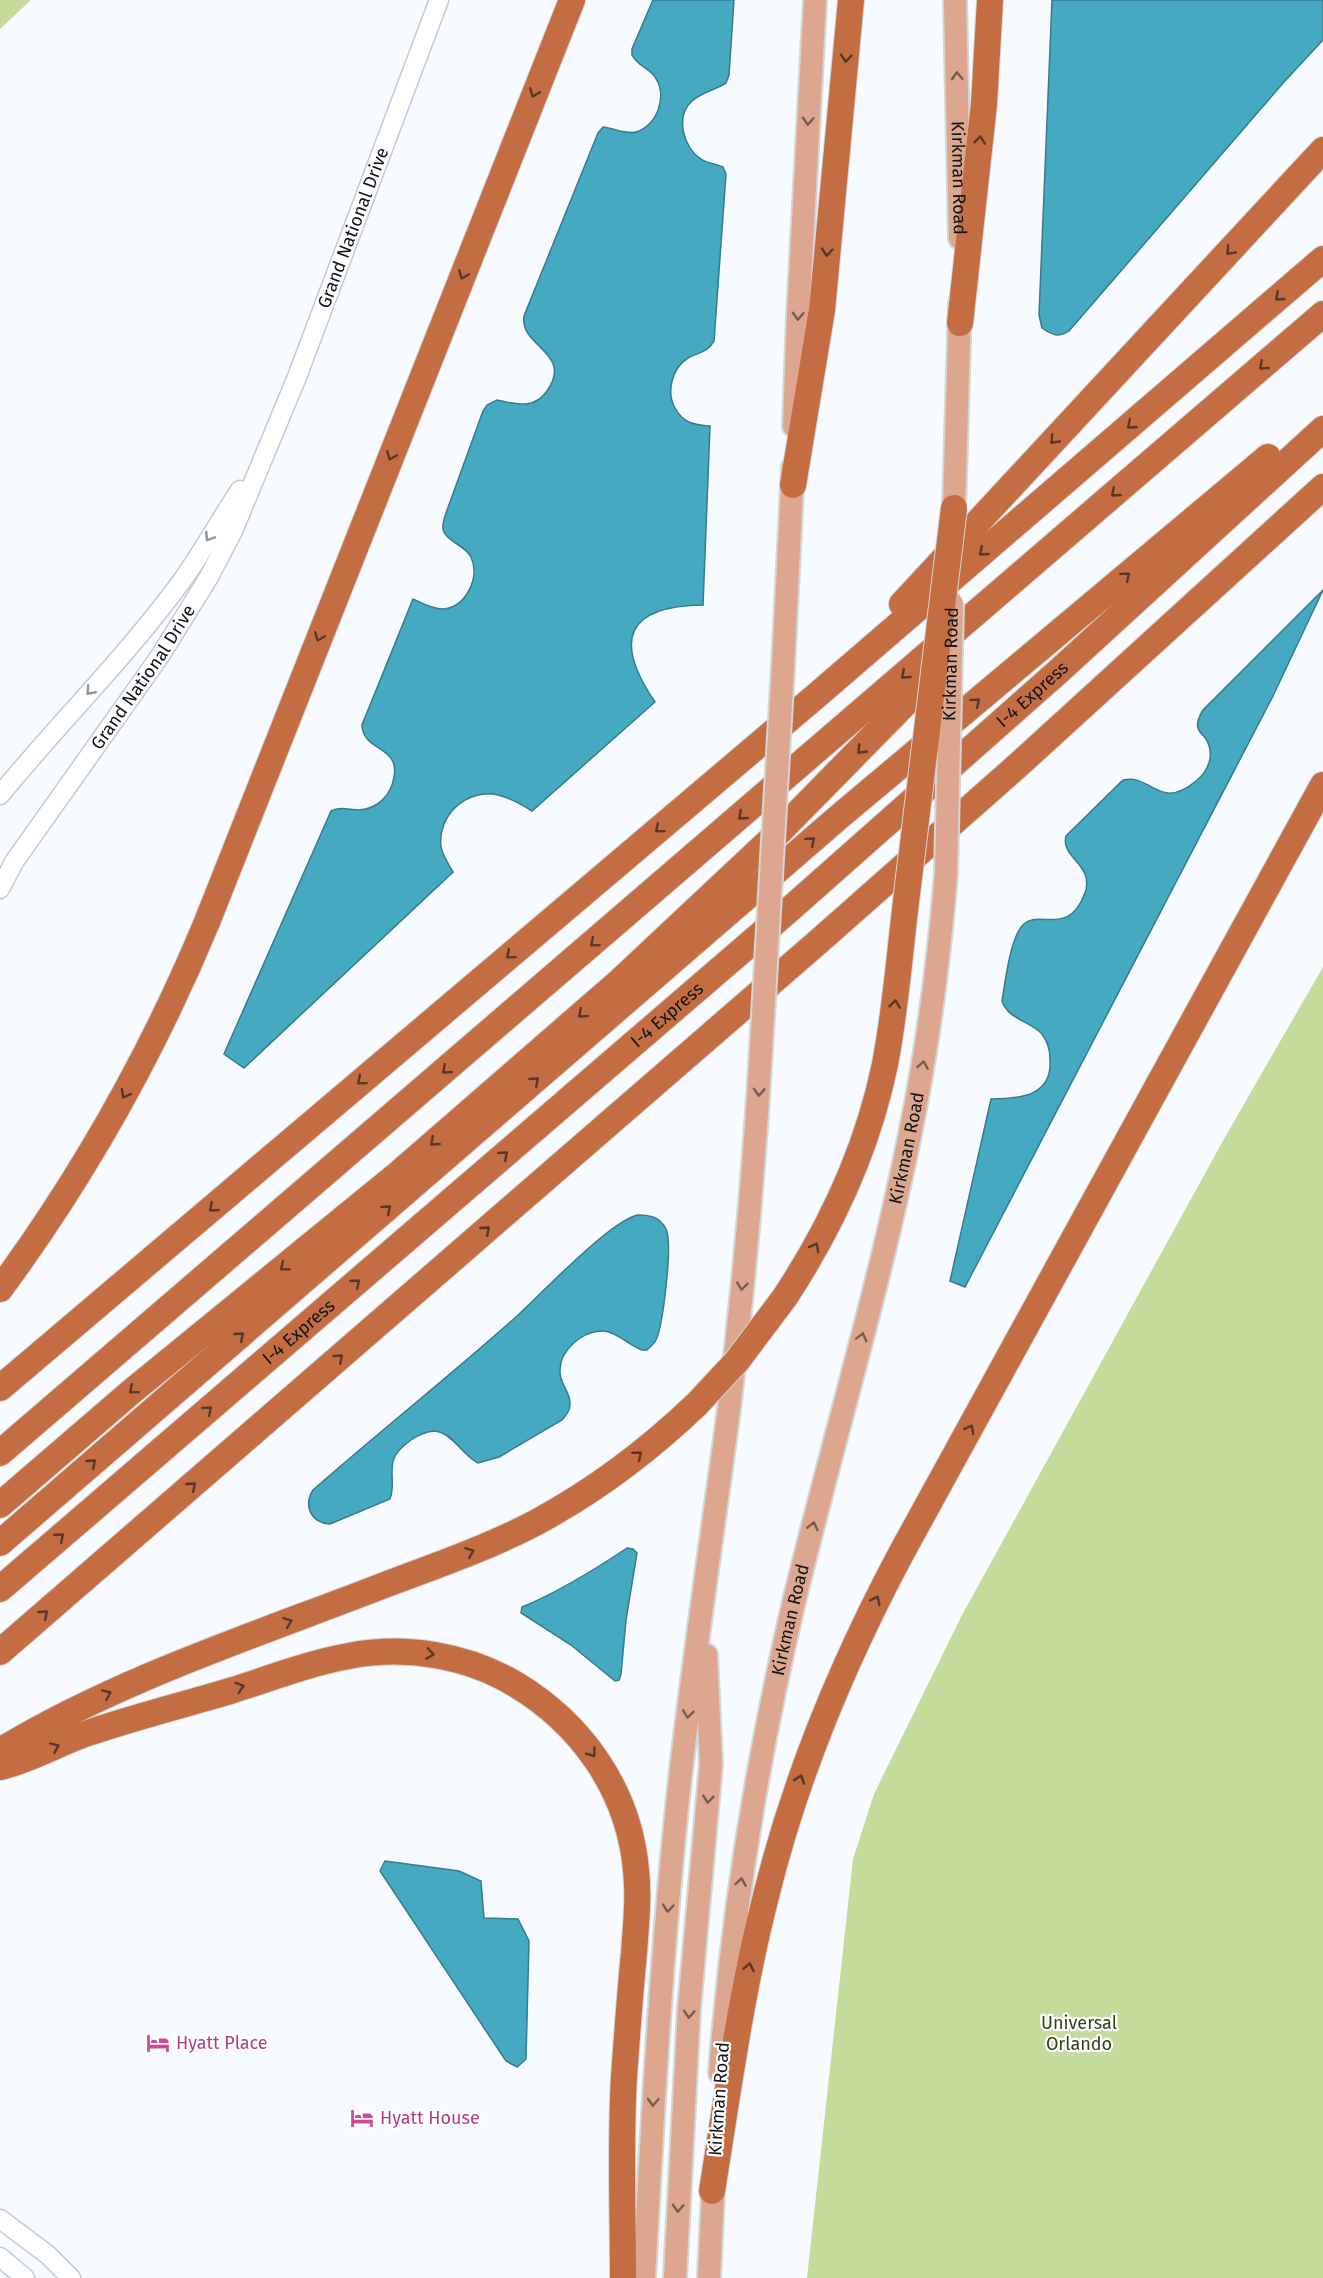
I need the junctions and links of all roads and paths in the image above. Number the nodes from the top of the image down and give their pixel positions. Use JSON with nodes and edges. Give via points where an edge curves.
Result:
{"nodes":[{"id":1,"x":439,"y":0,"type":"edge"},
{"id":2,"x":572,"y":0,"type":"edge"},
{"id":3,"x":815,"y":0,"type":"edge"},
{"id":4,"x":851,"y":0,"type":"edge"},
{"id":5,"x":955,"y":0,"type":"edge"},
{"id":6,"x":990,"y":0,"type":"edge"},
{"id":7,"x":1323,"y":148,"type":"edge"},
{"id":8,"x":1323,"y":259,"type":"edge"},
{"id":9,"x":1323,"y":314,"type":"edge"},
{"id":10,"x":960,"y":323,"type":"junction"},
{"id":11,"x":1323,"y":411,"type":"edge"},
{"id":12,"x":1323,"y":429,"type":"edge"},
{"id":13,"x":264,"y":453,"type":"junction"},
{"id":14,"x":793,"y":485,"type":"junction"},
{"id":15,"x":1323,"y":487,"type":"edge"},
{"id":16,"x":954,"y":508,"type":"junction"},
{"id":17,"x":1092,"y":513,"type":"junction"},
{"id":18,"x":816,"y":696,"type":"junction"},
{"id":19,"x":1323,"y":785,"type":"edge"},
{"id":20,"x":0,"y":795,"type":"edge"},
{"id":21,"x":0,"y":889,"type":"edge"},
{"id":22,"x":0,"y":1289,"type":"edge"},
{"id":23,"x":0,"y":1388,"type":"edge"},
{"id":24,"x":0,"y":1453,"type":"edge"},
{"id":25,"x":0,"y":1505,"type":"edge"},
{"id":26,"x":0,"y":1543,"type":"edge"},
{"id":27,"x":707,"y":1572,"type":"junction"},
{"id":28,"x":0,"y":1589,"type":"edge"},
{"id":29,"x":0,"y":1652,"type":"edge"},
{"id":30,"x":0,"y":1751,"type":"edge"},
{"id":31,"x":0,"y":1767,"type":"edge"},
{"id":32,"x":712,"y":2191,"type":"junction"},
{"id":33,"x":0,"y":2218,"type":"edge"},
{"id":34,"x":0,"y":2257,"type":"edge"},
{"id":35,"x":25,"y":2278,"type":"edge"},
{"id":36,"x":71,"y":2278,"type":"edge"},
{"id":37,"x":623,"y":2278,"type":"edge"},
{"id":38,"x":644,"y":2278,"type":"edge"},
{"id":39,"x":675,"y":2278,"type":"edge"},
{"id":40,"x":709,"y":2278,"type":"edge"}],
"edges":[{"from":1,"to":13,"type":"street","name":"Grand National Drive","via":[[297,377]]},
{"from":2,"to":22,"type":"highway","one_way":true,"via":[[191,960],[146,1056],[107,1126]]},
{"from":3,"to":14,"type":"main road","one_way":true},
{"from":4,"to":14,"type":"highway","one_way":true,"via":[[822,310]]},
{"from":10,"to":5,"type":"main road","name":"Kirkman Road","one_way":true},
{"from":10,"to":6,"type":"highway","one_way":true,"via":[[984,104]]},
{"from":7,"to":18,"type":"highway","one_way":true},
{"from":8,"to":18,"type":"highway","one_way":true},
{"from":9,"to":17,"type":"highway","one_way":true},
{"from":10,"to":16,"type":"main road","name":"Kirkman Road"},
{"from":26,"to":11,"type":"highway","one_way":true,"via":[[840,816]]},
{"from":28,"to":12,"type":"highway","name":"I-4 Express","one_way":true,"via":[[798,902],[1060,670]]},
{"from":13,"to":20,"type":"street","name":"Grand National Drive","one_way":true,"via":[[181,582]]},
{"from":13,"to":21,"type":"street","name":"Grand National Drive","via":[[209,577],[160,656],[14,862]]},
{"from":14,"to":27,"type":"main road","one_way":true,"bridge":true,"via":[[752,1180]]},
{"from":29,"to":15,"type":"highway","one_way":true,"via":[[869,896]]},
{"from":30,"to":16,"type":"highway","one_way":true,"bridge":true,"via":[[85,1704],[158,1671],[449,1561],[560,1509],[660,1437],[736,1361],[785,1297],[829,1221],[856,1160],[881,1081]]},
{"from":32,"to":16,"type":"main road","name":"Kirkman Road","one_way":true,"bridge":true,"via":[[727,1994],[754,1798],[793,1606],[911,1129],[937,969],[946,874]]},
{"from":17,"to":24,"type":"highway","one_way":true},
{"from":17,"to":25,"type":"highway","one_way":true,"via":[[789,821],[620,981],[398,1174],[130,1392]]},
{"from":18,"to":23,"type":"highway","one_way":true},
{"from":32,"to":19,"type":"highway","one_way":true,"via":[[766,1893],[804,1770],[844,1667],[903,1550]]},
{"from":27,"to":38,"type":"main road","one_way":true,"via":[[681,1768],[665,1931]]},
{"from":27,"to":39,"type":"main road","one_way":true,"via":[[705,1622],[711,1764],[689,2009]]},
{"from":31,"to":37,"type":"highway","one_way":true,"via":[[22,1762],[107,1727],[326,1661],[366,1653],[424,1653],[468,1663],[508,1680],[552,1710],[592,1753],[613,1788],[636,1866],[623,2100]]},
{"from":32,"to":40,"type":"main road","name":"Kirkman Road"},
{"from":33,"to":36,"type":"street"},
{"from":34,"to":35,"type":"street"}]}
